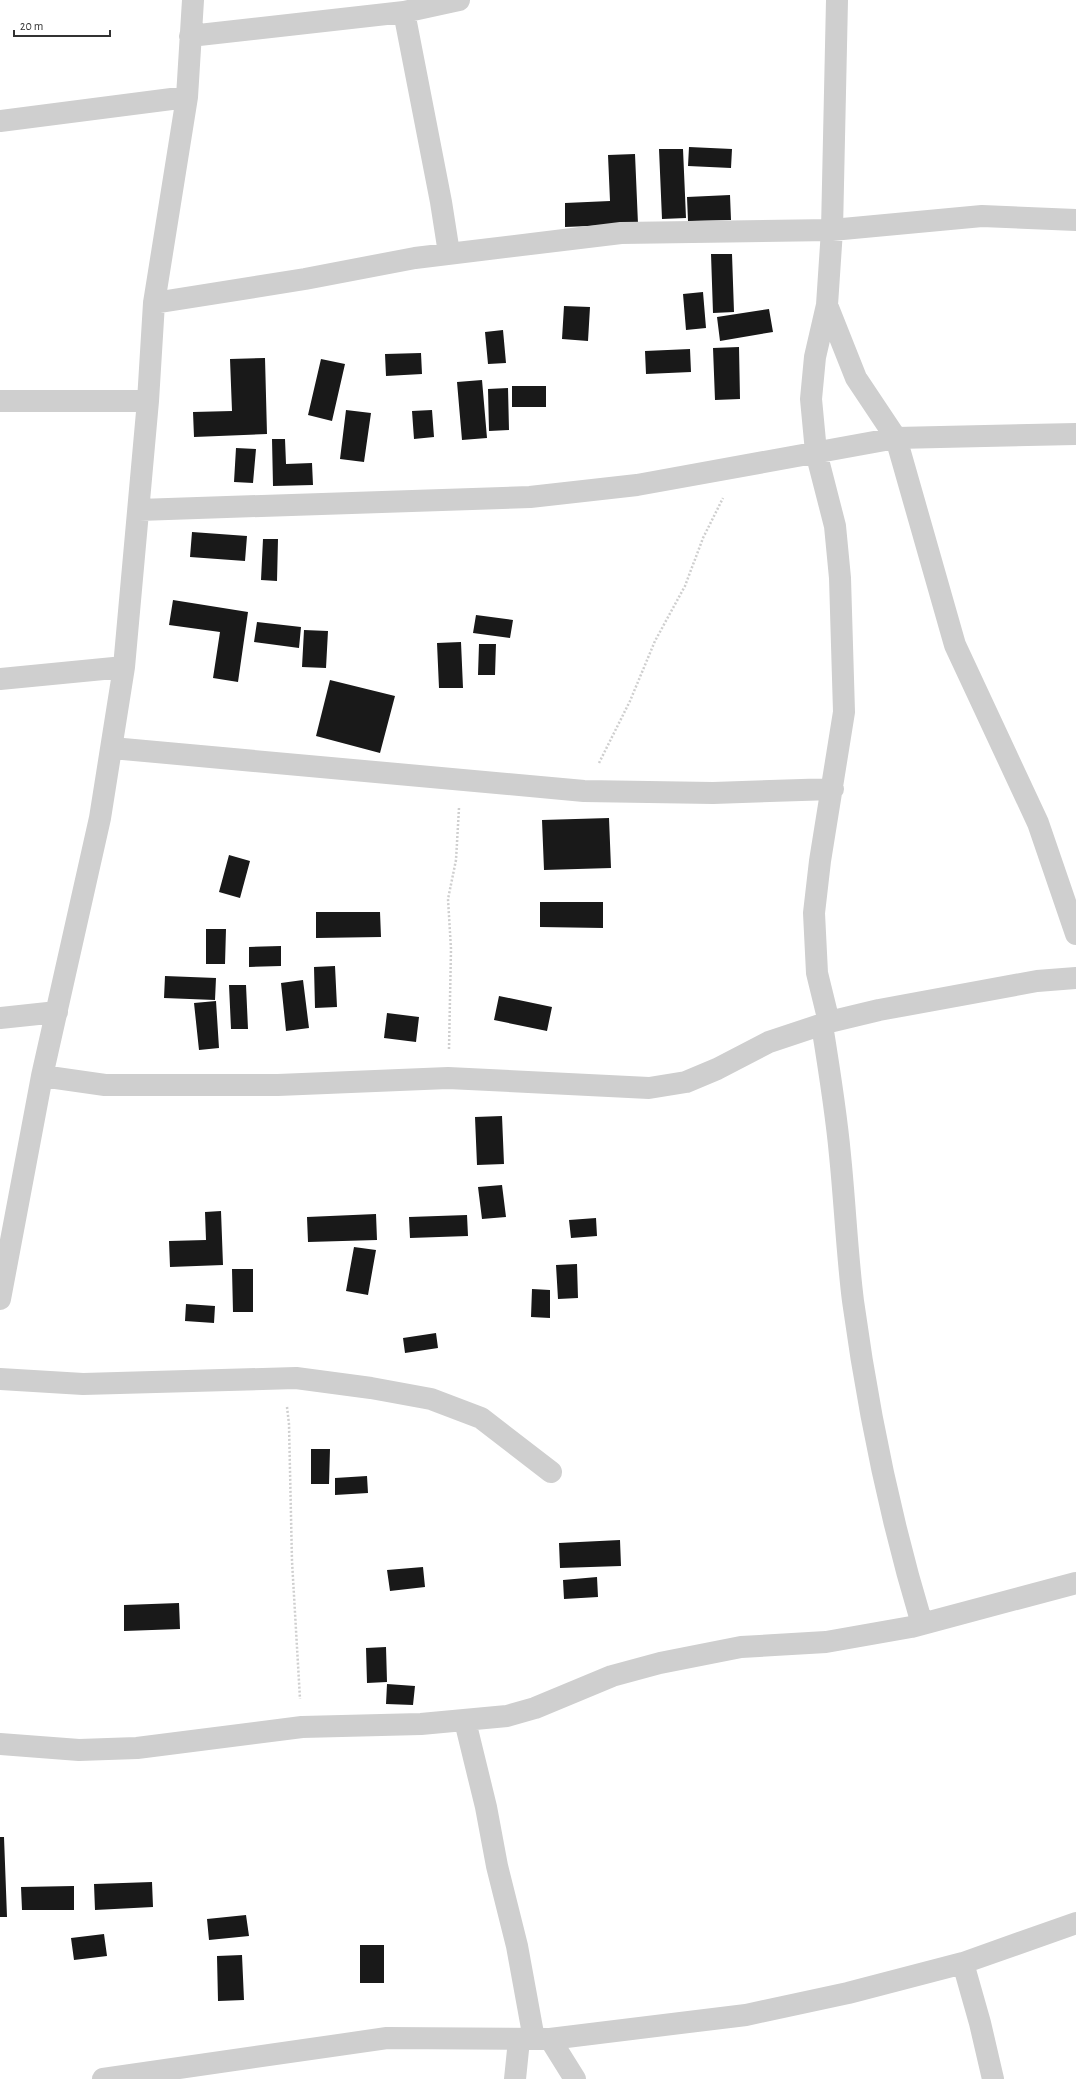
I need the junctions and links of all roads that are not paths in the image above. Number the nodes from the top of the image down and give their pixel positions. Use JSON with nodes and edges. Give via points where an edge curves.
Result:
{"nodes":[{"id":1,"x":193,"y":0,"type":"edge"},
{"id":2,"x":459,"y":0,"type":"edge"},
{"id":3,"x":837,"y":0,"type":"edge"},
{"id":4,"x":404,"y":12,"type":"junction"},
{"id":5,"x":190,"y":36,"type":"junction"},
{"id":6,"x":187,"y":97,"type":"junction"},
{"id":7,"x":0,"y":121,"type":"edge"},
{"id":8,"x":1076,"y":220,"type":"edge"},
{"id":9,"x":832,"y":230,"type":"junction"},
{"id":10,"x":448,"y":253,"type":"junction"},
{"id":11,"x":154,"y":303,"type":"junction"},
{"id":12,"x":827,"y":304,"type":"junction"},
{"id":13,"x":0,"y":401,"type":"edge"},
{"id":14,"x":148,"y":401,"type":"junction"},
{"id":15,"x":1076,"y":434,"type":"edge"},
{"id":16,"x":896,"y":438,"type":"junction"},
{"id":17,"x":816,"y":452,"type":"junction"},
{"id":18,"x":139,"y":510,"type":"junction"},
{"id":19,"x":124,"y":667,"type":"junction"},
{"id":20,"x":0,"y":679,"type":"edge"},
{"id":21,"x":112,"y":748,"type":"junction"},
{"id":22,"x":833,"y":789,"type":"junction"},
{"id":23,"x":1076,"y":934,"type":"edge"},
{"id":24,"x":1076,"y":978,"type":"edge"},
{"id":25,"x":57,"y":1012,"type":"junction"},
{"id":26,"x":0,"y":1018,"type":"edge"},
{"id":27,"x":826,"y":1024,"type":"junction"},
{"id":28,"x":42,"y":1076,"type":"junction"},
{"id":29,"x":1,"y":1291,"type":"edge"},
{"id":30,"x":0,"y":1379,"type":"edge"},
{"id":31,"x":551,"y":1472,"type":"dead end"},
{"id":32,"x":1076,"y":1583,"type":"edge"},
{"id":33,"x":922,"y":1624,"type":"junction"},
{"id":34,"x":465,"y":1721,"type":"junction"},
{"id":35,"x":0,"y":1744,"type":"edge"},
{"id":36,"x":1076,"y":1923,"type":"edge"},
{"id":37,"x":964,"y":1963,"type":"junction"},
{"id":38,"x":535,"y":2039,"type":"junction"},
{"id":39,"x":103,"y":2079,"type":"edge"},
{"id":40,"x":515,"y":2079,"type":"edge"},
{"id":41,"x":575,"y":2079,"type":"edge"},
{"id":42,"x":993,"y":2079,"type":"edge"}],
"edges":[{"from":1,"to":5,"type":"street"},
{"from":2,"to":4,"type":"street"},
{"from":3,"to":9,"type":"street"},
{"from":4,"to":5,"type":"street"},
{"from":4,"to":10,"type":"street","via":[[441,202]]},
{"from":5,"to":6,"type":"street"},
{"from":6,"to":7,"type":"street"},
{"from":6,"to":11,"type":"street"},
{"from":8,"to":9,"type":"street","via":[[982,216]]},
{"from":9,"to":10,"type":"street","via":[[621,232]]},
{"from":9,"to":12,"type":"street"},
{"from":10,"to":11,"type":"street"},
{"from":11,"to":14,"type":"street"},
{"from":12,"to":16,"type":"street","via":[[856,378]]},
{"from":12,"to":17,"type":"street","via":[[815,356],[811,399]]},
{"from":13,"to":14,"type":"street"},
{"from":14,"to":18,"type":"street"},
{"from":15,"to":16,"type":"street"},
{"from":16,"to":17,"type":"street"},
{"from":16,"to":23,"type":"street","via":[[955,645],[1038,823]]},
{"from":17,"to":18,"type":"street","via":[[637,485],[530,497]]},
{"from":17,"to":22,"type":"street","via":[[836,526],[840,578],[844,712]]},
{"from":18,"to":19,"type":"street"},
{"from":19,"to":20,"type":"street"},
{"from":19,"to":21,"type":"street"},
{"from":21,"to":22,"type":"street","via":[[584,791],[713,793]]},
{"from":21,"to":25,"type":"street","via":[[100,818]]},
{"from":22,"to":27,"type":"street","via":[[814,913],[818,973]]},
{"from":24,"to":27,"type":"street","via":[[1037,981],[879,1010]]},
{"from":25,"to":26,"type":"street"},
{"from":25,"to":28,"type":"street"},
{"from":27,"to":28,"type":"street","via":[[769,1042],[686,1082],[649,1088],[448,1078],[278,1085],[105,1085]]},
{"from":27,"to":33,"type":"street","via":[[853,1300],[864,1370],[878,1453],[901,1553]]},
{"from":28,"to":29,"type":"street"},
{"from":30,"to":31,"type":"street","via":[[83,1384],[296,1378],[371,1388],[431,1399],[481,1418]]},
{"from":32,"to":33,"type":"street"},
{"from":33,"to":34,"type":"street","via":[[826,1642],[741,1647],[660,1663],[612,1676],[535,1708],[506,1716]]},
{"from":34,"to":35,"type":"street","via":[[302,1727],[137,1748],[79,1750]]},
{"from":34,"to":38,"type":"street","via":[[517,1946]]},
{"from":36,"to":37,"type":"street"},
{"from":37,"to":38,"type":"street","via":[[848,1993],[746,2015]]},
{"from":37,"to":42,"type":"street"},
{"from":38,"to":39,"type":"street","via":[[387,2038]]},
{"from":38,"to":40,"type":"street"},
{"from":38,"to":41,"type":"street"}]}
